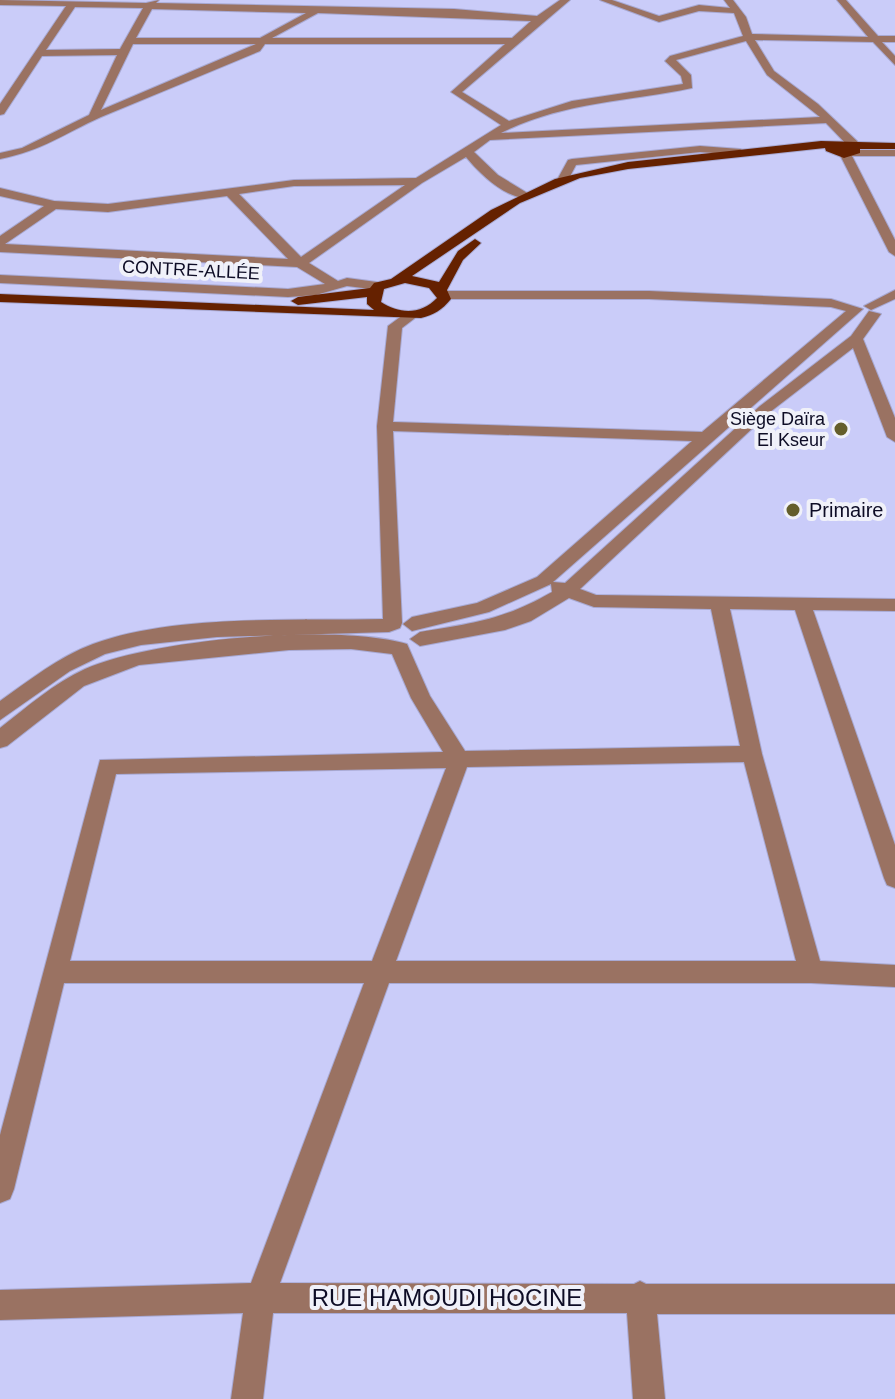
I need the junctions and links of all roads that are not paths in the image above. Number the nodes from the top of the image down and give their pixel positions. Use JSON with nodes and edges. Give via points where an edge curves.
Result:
{"nodes":[{"id":1,"x":375,"y":0,"type":"edge"},
{"id":2,"x":558,"y":0,"type":"edge"},
{"id":3,"x":565,"y":0,"type":"edge"},
{"id":4,"x":604,"y":0,"type":"edge"},
{"id":5,"x":728,"y":0,"type":"edge"},
{"id":6,"x":841,"y":0,"type":"edge"},
{"id":7,"x":0,"y":2,"type":"edge"},
{"id":8,"x":72,"y":2,"type":"edge"},
{"id":9,"x":152,"y":2,"type":"edge"},
{"id":10,"x":317,"y":10,"type":"junction"},
{"id":11,"x":736,"y":11,"type":"junction"},
{"id":12,"x":457,"y":14,"type":"junction"},
{"id":13,"x":539,"y":19,"type":"junction"},
{"id":14,"x":748,"y":37,"type":"junction"},
{"id":15,"x":264,"y":39,"type":"junction"},
{"id":16,"x":876,"y":39,"type":"junction"},
{"id":17,"x":895,"y":39,"type":"edge"},
{"id":18,"x":132,"y":41,"type":"junction"},
{"id":19,"x":516,"y":41,"type":"junction"},
{"id":20,"x":126,"y":52,"type":"junction"},
{"id":21,"x":38,"y":53,"type":"junction"},
{"id":22,"x":895,"y":62,"type":"edge"},
{"id":23,"x":0,"y":112,"type":"edge"},
{"id":24,"x":93,"y":117,"type":"junction"},
{"id":25,"x":826,"y":120,"type":"junction"},
{"id":26,"x":507,"y":124,"type":"junction"},
{"id":27,"x":485,"y":137,"type":"junction"},
{"id":28,"x":895,"y":146,"type":"edge"},
{"id":29,"x":847,"y":149,"type":"junction"},
{"id":30,"x":468,"y":151,"type":"junction"},
{"id":31,"x":895,"y":153,"type":"edge"},
{"id":32,"x":0,"y":156,"type":"edge"},
{"id":33,"x":418,"y":181,"type":"junction"},
{"id":34,"x":0,"y":192,"type":"edge"},
{"id":35,"x":230,"y":192,"type":"junction"},
{"id":36,"x":525,"y":196,"type":"junction"},
{"id":37,"x":54,"y":205,"type":"junction"},
{"id":38,"x":503,"y":224,"type":"dead end"},
{"id":39,"x":491,"y":232,"type":"dead end"},
{"id":40,"x":0,"y":245,"type":"edge"},
{"id":41,"x":895,"y":252,"type":"edge"},
{"id":42,"x":300,"y":263,"type":"junction"},
{"id":43,"x":0,"y":279,"type":"edge"},
{"id":44,"x":397,"y":280,"type":"junction"},
{"id":45,"x":334,"y":284,"type":"junction"},
{"id":46,"x":0,"y":288,"type":"edge"},
{"id":47,"x":376,"y":289,"type":"junction"},
{"id":48,"x":442,"y":292,"type":"junction"},
{"id":49,"x":895,"y":294,"type":"edge"},
{"id":50,"x":0,"y":298,"type":"edge"},
{"id":51,"x":867,"y":310,"type":"junction"},
{"id":52,"x":409,"y":315,"type":"junction"},
{"id":53,"x":856,"y":339,"type":"junction"},
{"id":54,"x":385,"y":426,"type":"junction"},
{"id":55,"x":708,"y":437,"type":"junction"},
{"id":56,"x":895,"y":437,"type":"edge"},
{"id":57,"x":543,"y":581,"type":"junction"},
{"id":58,"x":567,"y":591,"type":"junction"},
{"id":59,"x":719,"y":602,"type":"junction"},
{"id":60,"x":802,"y":604,"type":"junction"},
{"id":61,"x":893,"y":610,"type":"edge"},
{"id":62,"x":401,"y":635,"type":"junction"},
{"id":63,"x":0,"y":712,"type":"edge"},
{"id":64,"x":0,"y":740,"type":"edge"},
{"id":65,"x":752,"y":754,"type":"junction"},
{"id":66,"x":459,"y":760,"type":"junction"},
{"id":67,"x":895,"y":878,"type":"edge"},
{"id":68,"x":55,"y":972,"type":"junction"},
{"id":69,"x":381,"y":972,"type":"junction"},
{"id":70,"x":811,"y":972,"type":"junction"},
{"id":71,"x":895,"y":976,"type":"edge"},
{"id":72,"x":0,"y":1189,"type":"edge"},
{"id":73,"x":640,"y":1296,"type":"junction"},
{"id":74,"x":260,"y":1298,"type":"junction"},
{"id":75,"x":895,"y":1299,"type":"edge"},
{"id":76,"x":0,"y":1305,"type":"edge"},
{"id":77,"x":247,"y":1399,"type":"edge"},
{"id":78,"x":649,"y":1399,"type":"edge"}],
"edges":[{"from":1,"to":12,"type":"street"},
{"from":2,"to":3,"type":"street"},
{"from":3,"to":13,"type":"street"},
{"from":4,"to":11,"type":"street","via":[[659,19],[699,8]]},
{"from":5,"to":11,"type":"street"},
{"from":6,"to":16,"type":"street"},
{"from":7,"to":8,"type":"street"},
{"from":8,"to":9,"type":"street"},
{"from":8,"to":21,"type":"street"},
{"from":9,"to":10,"type":"street"},
{"from":9,"to":18,"type":"street"},
{"from":10,"to":12,"type":"street"},
{"from":10,"to":15,"type":"street"},
{"from":11,"to":14,"type":"street"},
{"from":12,"to":13,"type":"street"},
{"from":13,"to":19,"type":"street"},
{"from":14,"to":16,"type":"street"},
{"from":14,"to":25,"type":"street","via":[[770,73]]},
{"from":14,"to":26,"type":"street","via":[[673,58],[670,61],[686,75],[688,86],[558,105]]},
{"from":15,"to":18,"type":"street"},
{"from":15,"to":19,"type":"street"},
{"from":15,"to":24,"type":"street","via":[[257,49]]},
{"from":16,"to":17,"type":"street"},
{"from":16,"to":22,"type":"street"},
{"from":18,"to":20,"type":"street"},
{"from":19,"to":26,"type":"street","via":[[456,92]]},
{"from":20,"to":21,"type":"street"},
{"from":20,"to":24,"type":"street"},
{"from":21,"to":23,"type":"street"},
{"from":24,"to":32,"type":"street","via":[[25,151]]},
{"from":25,"to":27,"type":"street"},
{"from":25,"to":29,"type":"street"},
{"from":26,"to":27,"type":"street"},
{"from":27,"to":30,"type":"street"},
{"from":28,"to":29,"type":"main road"},
{"from":29,"to":31,"type":"street"},
{"from":29,"to":36,"type":"main road","via":[[740,152],[588,173]]},
{"from":29,"to":38,"type":"main road","via":[[581,183],[540,199]]},
{"from":29,"to":41,"type":"street"},
{"from":30,"to":33,"type":"street"},
{"from":30,"to":36,"type":"street","via":[[477,165]]},
{"from":33,"to":35,"type":"street","via":[[294,183]]},
{"from":33,"to":42,"type":"street"},
{"from":34,"to":37,"type":"street"},
{"from":35,"to":37,"type":"street","via":[[108,208]]},
{"from":35,"to":42,"type":"street"},
{"from":36,"to":44,"type":"main road"},
{"from":37,"to":40,"type":"street"},
{"from":39,"to":48,"type":"main road","via":[[456,256]]},
{"from":40,"to":42,"type":"street"},
{"from":42,"to":45,"type":"street"},
{"from":43,"to":45,"type":"street","name":"CONTRE-ALLÉE","via":[[288,293]]},
{"from":44,"to":47,"type":"main road"},
{"from":44,"to":48,"type":"main road","via":[[422,280]]},
{"from":45,"to":47,"type":"street","name":"CONTRE-ALLÉE"},
{"from":46,"to":47,"type":"main road","via":[[227,301],[309,301]]},
{"from":47,"to":52,"type":"main road","via":[[372,298],[378,307]]},
{"from":48,"to":51,"type":"street","via":[[649,295],[831,303]]},
{"from":48,"to":52,"type":"main road","via":[[439,306]]},
{"from":49,"to":51,"type":"street"},
{"from":50,"to":52,"type":"main road"},
{"from":51,"to":53,"type":"street"},
{"from":51,"to":55,"type":"street"},
{"from":52,"to":54,"type":"street","via":[[395,326]]},
{"from":53,"to":56,"type":"street"},
{"from":53,"to":58,"type":"street","via":[[765,409]]},
{"from":54,"to":55,"type":"street"},
{"from":54,"to":62,"type":"street"},
{"from":55,"to":57,"type":"street"},
{"from":57,"to":58,"type":"street"},
{"from":57,"to":62,"type":"street"},
{"from":58,"to":59,"type":"street","via":[[594,601]]},
{"from":58,"to":62,"type":"street","via":[[498,625]]},
{"from":59,"to":60,"type":"street"},
{"from":59,"to":65,"type":"street"},
{"from":60,"to":61,"type":"street"},
{"from":60,"to":67,"type":"street"},
{"from":62,"to":63,"type":"street","via":[[217,630],[141,638],[63,666]]},
{"from":62,"to":64,"type":"street","via":[[126,661],[87,676]]},
{"from":62,"to":66,"type":"street","via":[[421,698]]},
{"from":65,"to":66,"type":"street"},
{"from":65,"to":70,"type":"street"},
{"from":66,"to":68,"type":"street","via":[[107,766]]},
{"from":66,"to":69,"type":"street"},
{"from":68,"to":69,"type":"street"},
{"from":68,"to":72,"type":"street"},
{"from":69,"to":70,"type":"street"},
{"from":69,"to":74,"type":"street"},
{"from":70,"to":71,"type":"street"},
{"from":73,"to":74,"type":"street","name":"RUE HAMOUDI HOCINE"},
{"from":73,"to":75,"type":"street","name":"RUE HAMOUDI HOCINE"},
{"from":73,"to":78,"type":"street"},
{"from":74,"to":76,"type":"street","name":"RUE HAMOUDI HOCINE"},
{"from":74,"to":77,"type":"street"}]}
